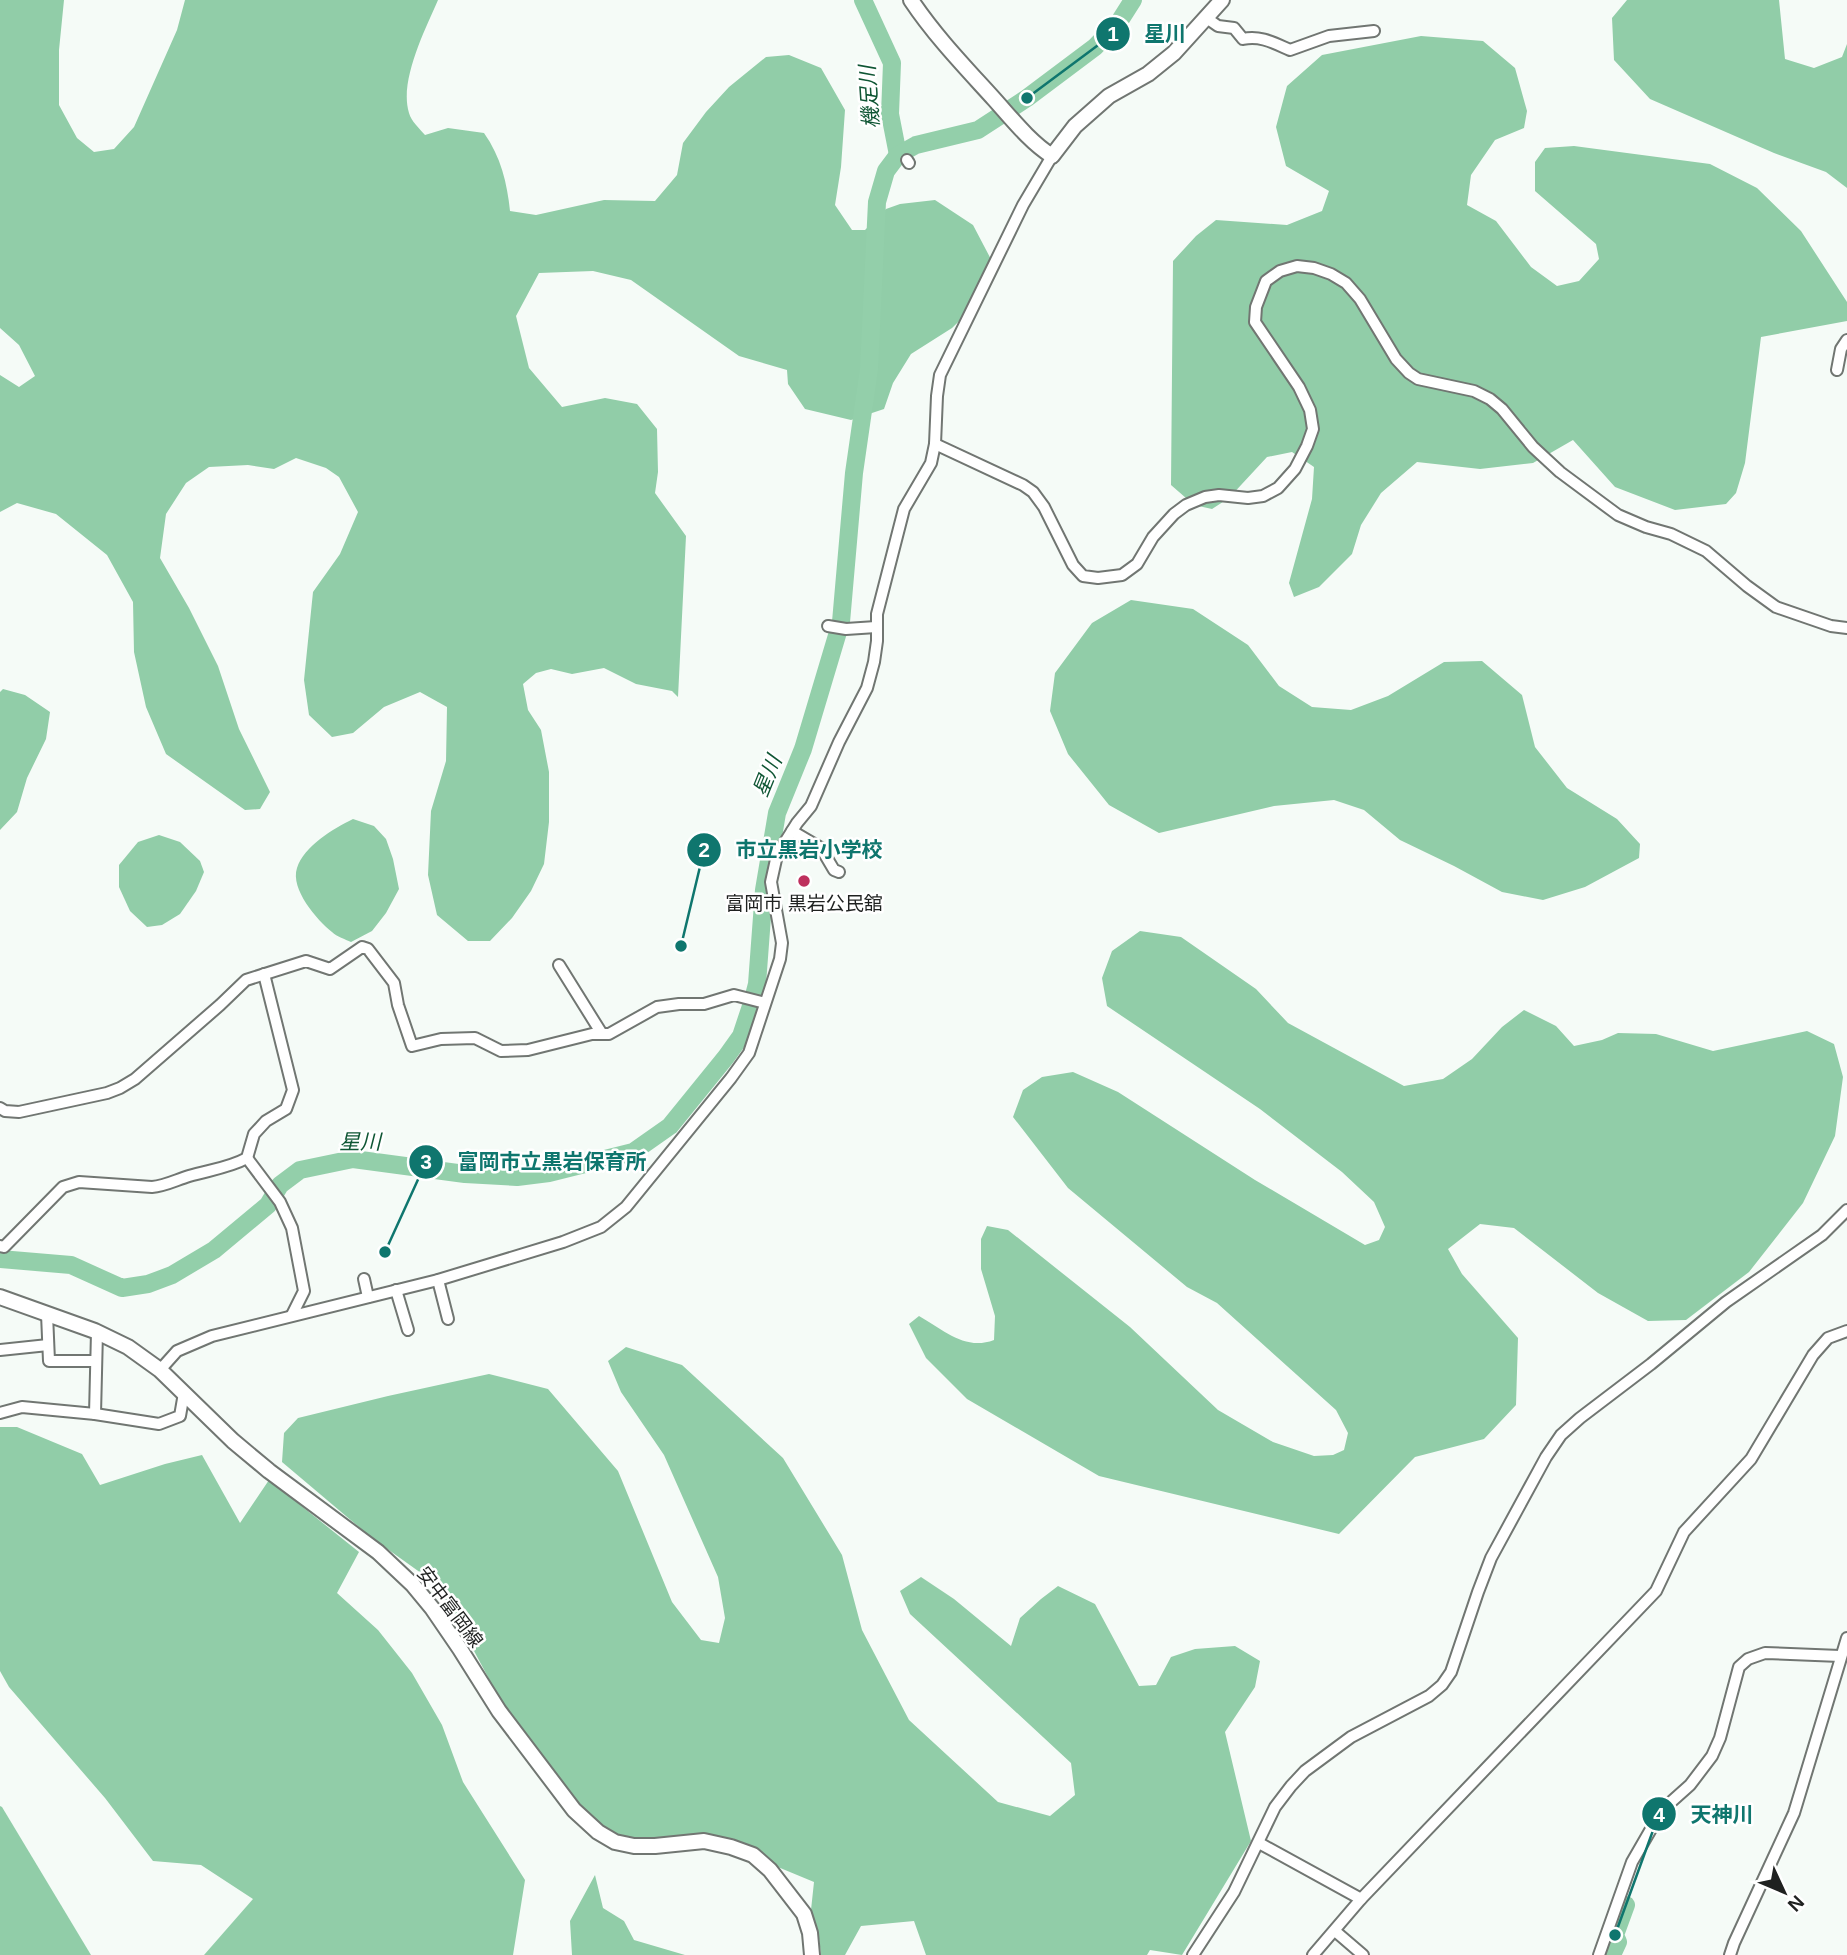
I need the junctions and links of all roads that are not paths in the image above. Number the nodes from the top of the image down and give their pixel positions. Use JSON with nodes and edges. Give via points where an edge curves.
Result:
{"nodes":[{"id":1,"x":911,"y":0,"type":"edge"},
{"id":2,"x":1222,"y":0,"type":"edge"},
{"id":3,"x":1205,"y":17,"type":"junction"},
{"id":4,"x":1374,"y":31,"type":"dead end"},
{"id":5,"x":1052,"y":156,"type":"junction"},
{"id":6,"x":1847,"y":340,"type":"edge"},
{"id":7,"x":1837,"y":370,"type":"dead end"},
{"id":8,"x":936,"y":444,"type":"junction"},
{"id":9,"x":828,"y":626,"type":"dead end"},
{"id":10,"x":876,"y":627,"type":"junction"},
{"id":11,"x":1847,"y":628,"type":"edge"},
{"id":12,"x":792,"y":831,"type":"junction"},
{"id":13,"x":839,"y":872,"type":"dead end"},
{"id":14,"x":559,"y":965,"type":"dead end"},
{"id":15,"x":264,"y":974,"type":"junction"},
{"id":16,"x":764,"y":1002,"type":"junction"},
{"id":17,"x":602,"y":1034,"type":"junction"},
{"id":18,"x":0,"y":1108,"type":"edge"},
{"id":19,"x":247,"y":1158,"type":"junction"},
{"id":20,"x":1847,"y":1210,"type":"edge"},
{"id":21,"x":0,"y":1247,"type":"edge"},
{"id":22,"x":364,"y":1279,"type":"dead end"},
{"id":23,"x":438,"y":1280,"type":"junction"},
{"id":24,"x":396,"y":1290,"type":"junction"},
{"id":25,"x":0,"y":1297,"type":"edge"},
{"id":26,"x":368,"y":1297,"type":"junction"},
{"id":27,"x":47,"y":1314,"type":"junction"},
{"id":28,"x":292,"y":1315,"type":"junction"},
{"id":29,"x":448,"y":1319,"type":"dead end"},
{"id":30,"x":408,"y":1331,"type":"dead end"},
{"id":31,"x":1847,"y":1331,"type":"edge"},
{"id":32,"x":97,"y":1332,"type":"junction"},
{"id":33,"x":48,"y":1345,"type":"junction"},
{"id":34,"x":0,"y":1350,"type":"edge"},
{"id":35,"x":96,"y":1361,"type":"junction"},
{"id":36,"x":160,"y":1370,"type":"junction"},
{"id":37,"x":184,"y":1393,"type":"junction"},
{"id":38,"x":1,"y":1411,"type":"edge"},
{"id":39,"x":95,"y":1414,"type":"junction"},
{"id":40,"x":1847,"y":1638,"type":"edge"},
{"id":41,"x":1840,"y":1656,"type":"junction"},
{"id":42,"x":1259,"y":1843,"type":"junction"},
{"id":43,"x":1361,"y":1899,"type":"junction"},
{"id":44,"x":1335,"y":1931,"type":"junction"},
{"id":45,"x":812,"y":1955,"type":"edge"},
{"id":46,"x":1193,"y":1955,"type":"edge"},
{"id":47,"x":1313,"y":1955,"type":"edge"},
{"id":48,"x":1363,"y":1955,"type":"edge"},
{"id":49,"x":1600,"y":1955,"type":"edge"},
{"id":50,"x":1730,"y":1955,"type":"edge"}],
"edges":[{"from":1,"to":5,"type":"main road","via":[[951,52]]},
{"from":2,"to":3,"type":"main road"},
{"from":3,"to":4,"type":"street","via":[[1217,26],[1234,28],[1243,39],[1268,40],[1290,50],[1329,36]]},
{"from":3,"to":5,"type":"main road","via":[[1162,64],[1099,104]]},
{"from":5,"to":8,"type":"street","via":[[1023,205],[940,375]]},
{"from":6,"to":7,"type":"street"},
{"from":8,"to":10,"type":"street","via":[[931,463],[904,509]]},
{"from":8,"to":11,"type":"street","via":[[1033,492],[1083,576],[1122,575],[1137,564],[1153,537],[1186,505],[1219,495],[1262,496],[1278,488],[1295,469],[1312,429],[1310,411],[1255,322],[1256,307],[1266,281],[1280,271],[1314,268],[1346,283],[1409,373],[1490,399],[1550,464],[1610,510],[1706,551],[1776,607]]},
{"from":9,"to":10,"type":"street"},
{"from":10,"to":12,"type":"street","via":[[867,688],[811,806]]},
{"from":12,"to":13,"type":"street","via":[[821,848]]},
{"from":12,"to":16,"type":"street","via":[[776,855],[771,882],[782,943]]},
{"from":14,"to":17,"type":"street"},
{"from":15,"to":17,"type":"street","via":[[306,961],[330,969],[362,947],[368,949],[394,983],[412,1046],[475,1038],[501,1051],[528,1050]]},
{"from":15,"to":18,"type":"street","via":[[246,980],[120,1088],[19,1112]]},
{"from":15,"to":19,"type":"street","via":[[293,1090],[286,1109],[254,1133]]},
{"from":16,"to":17,"type":"street","via":[[734,995],[704,1004],[657,1007]]},
{"from":16,"to":23,"type":"street","via":[[749,1054],[626,1207],[601,1227],[564,1242]]},
{"from":19,"to":21,"type":"street","via":[[161,1186],[79,1182],[63,1187]]},
{"from":19,"to":28,"type":"street","via":[[281,1202],[292,1228],[304,1291]]},
{"from":20,"to":42,"type":"street","via":[[1822,1235],[1726,1302],[1561,1435],[1492,1558],[1451,1672],[1442,1685],[1351,1737],[1305,1771],[1275,1807]]},
{"from":22,"to":26,"type":"street"},
{"from":23,"to":24,"type":"street"},
{"from":23,"to":29,"type":"street"},
{"from":24,"to":26,"type":"street"},
{"from":24,"to":30,"type":"street"},
{"from":25,"to":27,"type":"main road","name":"安中富岡線"},
{"from":26,"to":28,"type":"street"},
{"from":27,"to":32,"type":"main road","name":"安中富岡線"},
{"from":27,"to":33,"type":"street"},
{"from":28,"to":36,"type":"street","via":[[199,1340],[177,1351]]},
{"from":31,"to":43,"type":"street","via":[[1828,1338],[1814,1355],[1751,1459],[1684,1532],[1656,1591]]},
{"from":32,"to":35,"type":"street"},
{"from":32,"to":36,"type":"main road","name":"安中富岡線"},
{"from":33,"to":34,"type":"street"},
{"from":33,"to":35,"type":"street","via":[[49,1361]]},
{"from":35,"to":39,"type":"street"},
{"from":36,"to":37,"type":"main road","name":"安中富岡線"},
{"from":37,"to":39,"type":"street","via":[[180,1416],[159,1424]]},
{"from":37,"to":45,"type":"main road","name":"安中富岡線","via":[[260,1464],[378,1552],[413,1584],[499,1711],[575,1810],[598,1832],[634,1846],[704,1841],[753,1855],[804,1914]]},
{"from":38,"to":39,"type":"street","via":[[22,1407]]},
{"from":40,"to":41,"type":"street"},
{"from":41,"to":49,"type":"street","via":[[1765,1653],[1739,1667],[1712,1756],[1690,1785],[1662,1810],[1632,1863]]},
{"from":41,"to":50,"type":"street","via":[[1794,1813]]},
{"from":42,"to":43,"type":"street"},
{"from":42,"to":46,"type":"street"},
{"from":43,"to":44,"type":"street"},
{"from":44,"to":47,"type":"street"},
{"from":44,"to":48,"type":"street"}]}
